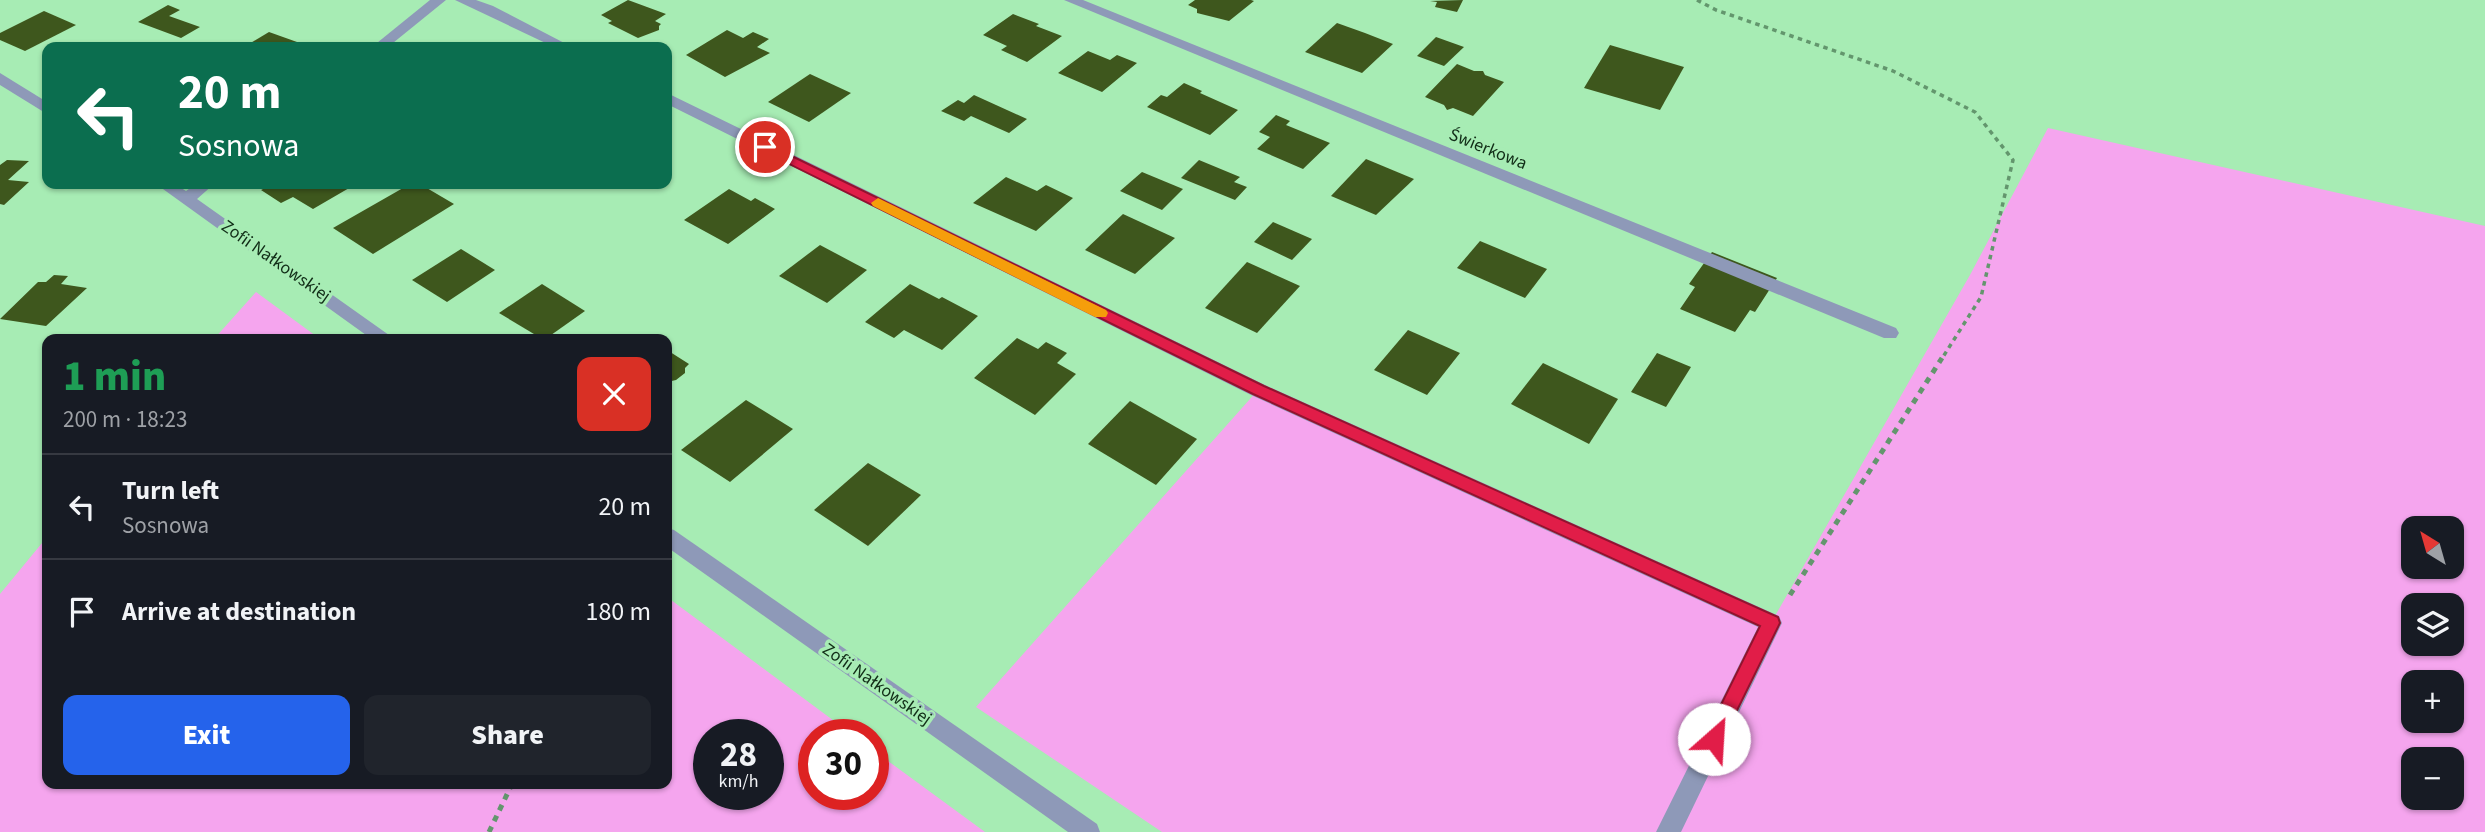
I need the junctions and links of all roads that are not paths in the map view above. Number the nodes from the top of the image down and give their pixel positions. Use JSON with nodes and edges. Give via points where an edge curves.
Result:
{"nodes":[{"id":1,"x":439,"y":0,"type":"edge"},
{"id":2,"x":462,"y":0,"type":"edge"},
{"id":3,"x":1071,"y":0,"type":"edge"},
{"id":4,"x":385,"y":42,"type":"edge"},
{"id":5,"x":555,"y":42,"type":"edge"},
{"id":6,"x":0,"y":78,"type":"edge"},
{"id":7,"x":672,"y":100,"type":"edge"},
{"id":8,"x":42,"y":106,"type":"edge"},
{"id":9,"x":172,"y":189,"type":"edge"},
{"id":10,"x":200,"y":189,"type":"edge"},
{"id":11,"x":187,"y":199,"type":"junction"},
{"id":12,"x":1890,"y":333,"type":"dead end"},
{"id":13,"x":378,"y":334,"type":"edge"},
{"id":14,"x":672,"y":540,"type":"edge"},
{"id":15,"x":1088,"y":832,"type":"edge"},
{"id":16,"x":1668,"y":832,"type":"edge"}],
"edges":[{"from":1,"to":4,"type":"street"},
{"from":2,"to":5,"type":"street"},
{"from":3,"to":12,"type":"street","name":"Świerkowa"},
{"from":6,"to":8,"type":"street"},
{"from":7,"to":16,"type":"street","via":[[1258,390],[1771,623]]},
{"from":9,"to":11,"type":"street","name":"Zofii Nałkowskiej"},
{"from":10,"to":11,"type":"street"},
{"from":11,"to":13,"type":"street","name":"Zofii Nałkowskiej"},
{"from":14,"to":15,"type":"street","name":"Zofii Nałkowskiej"}]}
